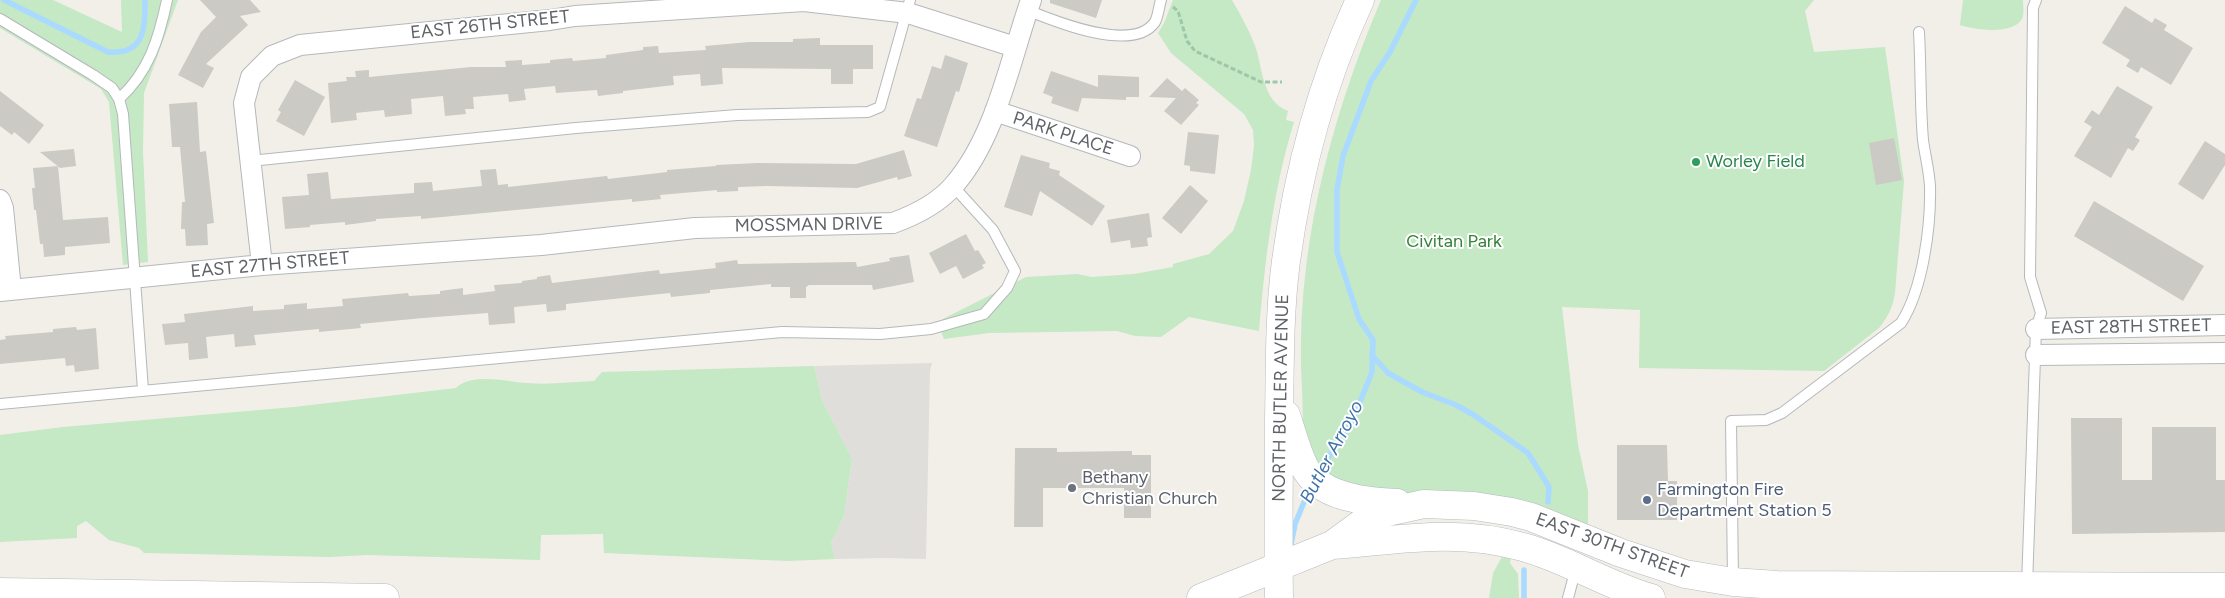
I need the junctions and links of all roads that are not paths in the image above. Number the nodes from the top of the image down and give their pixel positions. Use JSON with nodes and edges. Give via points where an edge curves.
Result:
{"nodes":[{"id":1,"x":167,"y":0,"type":"edge"},
{"id":2,"x":1160,"y":0,"type":"edge"},
{"id":3,"x":1360,"y":0,"type":"edge"},
{"id":4,"x":2036,"y":0,"type":"edge"},
{"id":5,"x":804,"y":1,"type":"edge"},
{"id":6,"x":1029,"y":5,"type":"edge"},
{"id":7,"x":909,"y":6,"type":"edge"},
{"id":8,"x":575,"y":8,"type":"edge"},
{"id":9,"x":0,"y":19,"type":"edge"},
{"id":10,"x":1919,"y":32,"type":"dead end"},
{"id":11,"x":1015,"y":47,"type":"junction"},
{"id":12,"x":119,"y":99,"type":"junction"},
{"id":13,"x":995,"y":111,"type":"junction"},
{"id":14,"x":1130,"y":156,"type":"dead end"},
{"id":15,"x":250,"y":161,"type":"junction"},
{"id":16,"x":953,"y":186,"type":"junction"},
{"id":17,"x":0,"y":200,"type":"edge"},
{"id":18,"x":541,"y":245,"type":"joint"},
{"id":19,"x":262,"y":265,"type":"junction"},
{"id":20,"x":135,"y":276,"type":"junction"},
{"id":21,"x":5,"y":290,"type":"edge"},
{"id":22,"x":2225,"y":325,"type":"edge"},
{"id":23,"x":2036,"y":329,"type":"junction"},
{"id":24,"x":2225,"y":353,"type":"edge"},
{"id":25,"x":2036,"y":355,"type":"junction"},
{"id":26,"x":143,"y":390,"type":"junction"},
{"id":27,"x":1280,"y":398,"type":"junction"},
{"id":28,"x":0,"y":404,"type":"edge"},
{"id":29,"x":1424,"y":504,"type":"junction"},
{"id":30,"x":1332,"y":545,"type":"junction"},
{"id":31,"x":1278,"y":567,"type":"junction"},
{"id":32,"x":1576,"y":568,"type":"junction"},
{"id":33,"x":2027,"y":587,"type":"junction"},
{"id":34,"x":1733,"y":590,"type":"edge"},
{"id":35,"x":2220,"y":590,"type":"edge"},
{"id":36,"x":0,"y":592,"type":"edge"},
{"id":37,"x":385,"y":598,"type":"edge"},
{"id":38,"x":1201,"y":598,"type":"edge"},
{"id":39,"x":1278,"y":598,"type":"edge"},
{"id":40,"x":1568,"y":598,"type":"edge"},
{"id":41,"x":1651,"y":598,"type":"edge"}],
"edges":[{"from":1,"to":12,"type":"lane","via":[[154,50],[143,72]]},
{"from":2,"to":6,"type":"lane","via":[[1155,22],[1144,31],[1113,36],[1064,25]]},
{"from":3,"to":27,"type":"main road","name":"NORTH BUTLER AVENUE","via":[[1321,102],[1300,185],[1283,292],[1278,368]]},
{"from":4,"to":23,"type":"lane","via":[[2033,8],[2030,277],[2041,313]]},
{"from":5,"to":7,"type":"street","name":"EAST 26TH STREET"},
{"from":5,"to":8,"type":"street","name":"EAST 26TH STREET"},
{"from":6,"to":11,"type":"street","name":"MOSSMAN DRIVE"},
{"from":7,"to":11,"type":"street","name":"EAST 26TH STREET"},
{"from":7,"to":15,"type":"lane","via":[[880,107],[868,112],[737,115]]},
{"from":8,"to":15,"type":"street","name":"EAST 26TH STREET","via":[[550,20],[300,45],[272,56],[251,77],[244,103]]},
{"from":9,"to":12,"type":"lane","via":[[94,75],[112,88]]},
{"from":10,"to":34,"type":"lane","via":[[1924,140],[1930,186],[1918,290],[1901,323],[1782,413],[1766,420],[1731,421]]},
{"from":11,"to":13,"type":"street","name":"MOSSMAN DRIVE"},
{"from":12,"to":20,"type":"lane","via":[[123,114]]},
{"from":13,"to":14,"type":"street","name":"PARK PLACE"},
{"from":13,"to":16,"type":"street","name":"MOSSMAN DRIVE","via":[[973,158]]},
{"from":15,"to":19,"type":"street","name":"EAST 26TH STREET"},
{"from":16,"to":18,"type":"street","name":"MOSSMAN DRIVE","via":[[918,214],[893,223],[695,228]]},
{"from":16,"to":26,"type":"lane","via":[[992,230],[1015,271],[1007,288],[984,314],[931,329],[880,334],[782,332]]},
{"from":17,"to":21,"type":"street"},
{"from":18,"to":19,"type":"street","name":"EAST 27TH STREET"},
{"from":19,"to":20,"type":"street","name":"EAST 27TH STREET"},
{"from":20,"to":21,"type":"street","name":"EAST 27TH STREET"},
{"from":20,"to":26,"type":"lane"},
{"from":22,"to":23,"type":"street","name":"EAST 28TH STREET"},
{"from":23,"to":25,"type":"lane"},
{"from":24,"to":25,"type":"street"},
{"from":25,"to":33,"type":"lane"},
{"from":26,"to":28,"type":"lane"},
{"from":27,"to":29,"type":"main road","via":[[1304,468],[1331,491],[1370,502]]},
{"from":27,"to":31,"type":"main road","name":"NORTH BUTLER AVENUE"},
{"from":29,"to":30,"type":"main road","name":"EAST 30TH STREET","via":[[1373,515]]},
{"from":29,"to":34,"type":"main road","name":"EAST 30TH STREET","via":[[1474,506],[1532,517],[1621,553]]},
{"from":30,"to":31,"type":"main road","name":"EAST 30TH STREET"},
{"from":30,"to":32,"type":"main road","via":[[1435,535],[1470,536],[1524,547]]},
{"from":31,"to":38,"type":"main road","name":"EAST 30TH STREET"},
{"from":31,"to":39,"type":"main road","name":"NORTH BUTLER AVENUE"},
{"from":32,"to":40,"type":"lane"},
{"from":32,"to":41,"type":"main road"},
{"from":33,"to":34,"type":"main road","name":"EAST 30TH STREET","via":[[1777,585]]},
{"from":33,"to":35,"type":"main road","name":"EAST 30TH STREET"},
{"from":36,"to":37,"type":"main road"}]}
